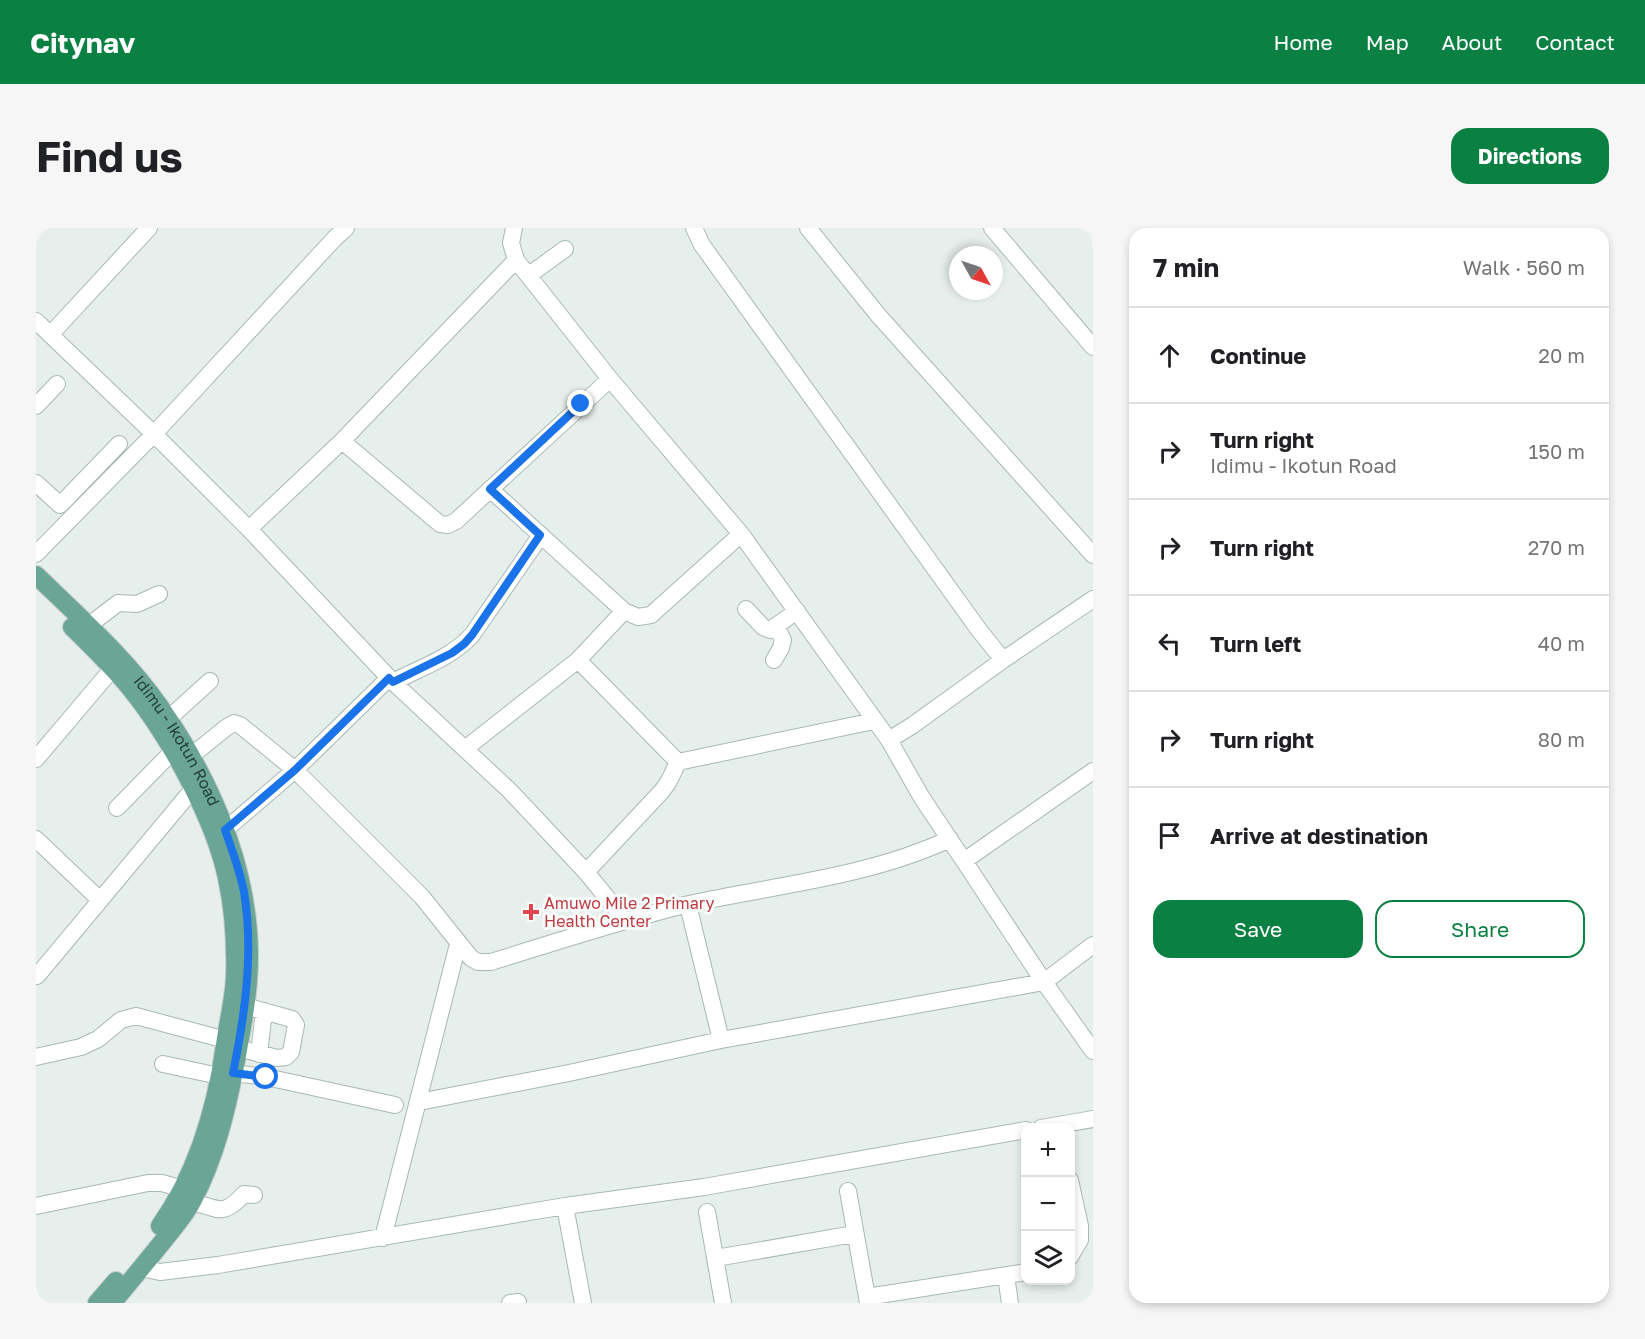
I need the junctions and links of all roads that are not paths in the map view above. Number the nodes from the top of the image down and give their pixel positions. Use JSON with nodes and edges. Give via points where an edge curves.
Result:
{"nodes":[{"id":1,"x":149,"y":228,"type":"edge"},
{"id":2,"x":514,"y":228,"type":"edge"},
{"id":3,"x":694,"y":228,"type":"edge"},
{"id":4,"x":808,"y":228,"type":"edge"},
{"id":5,"x":992,"y":228,"type":"edge"},
{"id":6,"x":336,"y":231,"type":"edge"},
{"id":7,"x":565,"y":249,"type":"dead end"},
{"id":8,"x":516,"y":260,"type":"junction"},
{"id":9,"x":529,"y":275,"type":"junction"},
{"id":10,"x":36,"y":321,"type":"edge"},
{"id":11,"x":50,"y":335,"type":"junction"},
{"id":12,"x":1093,"y":347,"type":"edge"},
{"id":13,"x":610,"y":379,"type":"junction"},
{"id":14,"x":57,"y":384,"type":"dead end"},
{"id":15,"x":36,"y":406,"type":"edge"},
{"id":16,"x":154,"y":434,"type":"junction"},
{"id":17,"x":342,"y":441,"type":"junction"},
{"id":18,"x":119,"y":444,"type":"dead end"},
{"id":19,"x":36,"y":483,"type":"edge"},
{"id":20,"x":490,"y":489,"type":"junction"},
{"id":21,"x":249,"y":530,"type":"junction"},
{"id":22,"x":741,"y":534,"type":"junction"},
{"id":23,"x":540,"y":535,"type":"junction"},
{"id":24,"x":36,"y":554,"type":"edge"},
{"id":25,"x":1093,"y":555,"type":"edge"},
{"id":26,"x":36,"y":575,"type":"edge"},
{"id":27,"x":36,"y":592,"type":"edge"},
{"id":28,"x":159,"y":594,"type":"dead end"},
{"id":29,"x":1093,"y":599,"type":"edge"},
{"id":30,"x":746,"y":609,"type":"dead end"},
{"id":31,"x":624,"y":611,"type":"junction"},
{"id":32,"x":797,"y":611,"type":"junction"},
{"id":33,"x":88,"y":626,"type":"junction"},
{"id":34,"x":776,"y":626,"type":"junction"},
{"id":35,"x":578,"y":660,"type":"junction"},
{"id":36,"x":774,"y":660,"type":"dead end"},
{"id":37,"x":1003,"y":660,"type":"junction"},
{"id":38,"x":113,"y":668,"type":"junction"},
{"id":39,"x":391,"y":680,"type":"junction"},
{"id":40,"x":210,"y":681,"type":"dead end"},
{"id":41,"x":168,"y":719,"type":"junction"},
{"id":42,"x":874,"y":721,"type":"junction"},
{"id":43,"x":889,"y":740,"type":"junction"},
{"id":44,"x":466,"y":748,"type":"junction"},
{"id":45,"x":172,"y":751,"type":"junction"},
{"id":46,"x":191,"y":756,"type":"junction"},
{"id":47,"x":36,"y":759,"type":"edge"},
{"id":48,"x":678,"y":762,"type":"junction"},
{"id":49,"x":295,"y":770,"type":"junction"},
{"id":50,"x":1093,"y":771,"type":"edge"},
{"id":51,"x":193,"y":789,"type":"junction"},
{"id":52,"x":117,"y":808,"type":"dead end"},
{"id":53,"x":225,"y":830,"type":"junction"},
{"id":54,"x":36,"y":839,"type":"edge"},
{"id":55,"x":950,"y":839,"type":"junction"},
{"id":56,"x":964,"y":861,"type":"junction"},
{"id":57,"x":586,"y":872,"type":"junction"},
{"id":58,"x":99,"y":900,"type":"junction"},
{"id":59,"x":688,"y":905,"type":"junction"},
{"id":60,"x":627,"y":921,"type":"junction"},
{"id":61,"x":458,"y":944,"type":"junction"},
{"id":62,"x":1093,"y":945,"type":"edge"},
{"id":63,"x":37,"y":976,"type":"edge"},
{"id":64,"x":1044,"y":982,"type":"junction"},
{"id":65,"x":245,"y":1006,"type":"junction"},
{"id":66,"x":264,"y":1011,"type":"junction"},
{"id":67,"x":720,"y":1040,"type":"junction"},
{"id":68,"x":1093,"y":1051,"type":"edge"},
{"id":69,"x":259,"y":1054,"type":"junction"},
{"id":70,"x":36,"y":1057,"type":"edge"},
{"id":71,"x":229,"y":1059,"type":"junction"},
{"id":72,"x":163,"y":1064,"type":"dead end"},
{"id":73,"x":418,"y":1102,"type":"junction"},
{"id":74,"x":395,"y":1105,"type":"dead end"},
{"id":75,"x":1093,"y":1119,"type":"edge"},
{"id":76,"x":1070,"y":1123,"type":"edge"},
{"id":77,"x":1021,"y":1131,"type":"edge"},
{"id":78,"x":848,"y":1191,"type":"dead end"},
{"id":79,"x":254,"y":1195,"type":"dead end"},
{"id":80,"x":188,"y":1196,"type":"junction"},
{"id":81,"x":1075,"y":1204,"type":"edge"},
{"id":82,"x":36,"y":1206,"type":"edge"},
{"id":83,"x":566,"y":1206,"type":"junction"},
{"id":84,"x":707,"y":1212,"type":"dead end"},
{"id":85,"x":854,"y":1234,"type":"junction"},
{"id":86,"x":383,"y":1238,"type":"junction"},
{"id":87,"x":1075,"y":1249,"type":"edge"},
{"id":88,"x":716,"y":1258,"type":"junction"},
{"id":89,"x":142,"y":1268,"type":"junction"},
{"id":90,"x":1021,"y":1273,"type":"edge"},
{"id":91,"x":1006,"y":1276,"type":"junction"},
{"id":92,"x":867,"y":1300,"type":"edge"},
{"id":93,"x":97,"y":1303,"type":"edge"},
{"id":94,"x":112,"y":1303,"type":"edge"},
{"id":95,"x":583,"y":1303,"type":"edge"},
{"id":96,"x":723,"y":1303,"type":"edge"},
{"id":97,"x":1010,"y":1303,"type":"edge"}],
"edges":[{"from":1,"to":11,"type":"street"},
{"from":2,"to":8,"type":"street","via":[[511,243]]},
{"from":3,"to":37,"type":"street","via":[[702,245]]},
{"from":4,"to":25,"type":"street","via":[[878,315]]},
{"from":5,"to":12,"type":"street"},
{"from":6,"to":16,"type":"street"},
{"from":7,"to":9,"type":"street"},
{"from":8,"to":9,"type":"street"},
{"from":8,"to":17,"type":"street"},
{"from":9,"to":13,"type":"street"},
{"from":10,"to":11,"type":"street"},
{"from":11,"to":16,"type":"street"},
{"from":13,"to":20,"type":"street"},
{"from":13,"to":22,"type":"street"},
{"from":14,"to":15,"type":"street"},
{"from":16,"to":21,"type":"street"},
{"from":16,"to":24,"type":"street"},
{"from":17,"to":20,"type":"street","via":[[440,524],[456,521]]},
{"from":17,"to":21,"type":"street"},
{"from":18,"to":19,"type":"street","via":[[60,505]]},
{"from":20,"to":23,"type":"street"},
{"from":21,"to":39,"type":"street"},
{"from":22,"to":31,"type":"street","via":[[651,615],[638,617]]},
{"from":22,"to":32,"type":"street"},
{"from":23,"to":31,"type":"street"},
{"from":23,"to":39,"type":"street","via":[[464,644]]},
{"from":26,"to":33,"type":"main road","name":"Idimu - Ikotun Road"},
{"from":27,"to":38,"type":"main road"},
{"from":28,"to":33,"type":"street","via":[[137,604],[118,603]]},
{"from":29,"to":37,"type":"street"},
{"from":30,"to":34,"type":"street","via":[[763,627],[770,630]]},
{"from":31,"to":35,"type":"street"},
{"from":32,"to":34,"type":"street"},
{"from":32,"to":42,"type":"street"},
{"from":33,"to":41,"type":"main road","name":"Idimu - Ikotun Road","via":[[124,661]]},
{"from":34,"to":36,"type":"street","via":[[783,640]]},
{"from":35,"to":44,"type":"street"},
{"from":35,"to":48,"type":"street"},
{"from":37,"to":43,"type":"street"},
{"from":38,"to":45,"type":"main road"},
{"from":38,"to":47,"type":"street"},
{"from":39,"to":44,"type":"street"},
{"from":39,"to":49,"type":"street"},
{"from":40,"to":41,"type":"street"},
{"from":41,"to":46,"type":"main road","name":"Idimu - Ikotun Road"},
{"from":42,"to":43,"type":"street"},
{"from":42,"to":48,"type":"street"},
{"from":43,"to":55,"type":"street"},
{"from":44,"to":57,"type":"street"},
{"from":45,"to":51,"type":"main road"},
{"from":45,"to":52,"type":"street"},
{"from":46,"to":49,"type":"street","via":[[234,723]]},
{"from":46,"to":53,"type":"main road","name":"Idimu - Ikotun Road"},
{"from":48,"to":57,"type":"street","via":[[662,791]]},
{"from":49,"to":53,"type":"street"},
{"from":49,"to":61,"type":"street","via":[[422,897]]},
{"from":50,"to":56,"type":"street"},
{"from":51,"to":58,"type":"street"},
{"from":51,"to":71,"type":"main road","via":[[220,852],[231,896],[235,975]]},
{"from":53,"to":65,"type":"main road","name":"Idimu - Ikotun Road","via":[[244,892],[248,964]]},
{"from":54,"to":58,"type":"street"},
{"from":55,"to":56,"type":"street"},
{"from":55,"to":59,"type":"street","via":[[922,852],[852,871]]},
{"from":56,"to":64,"type":"street"},
{"from":57,"to":60,"type":"street"},
{"from":58,"to":63,"type":"street"},
{"from":59,"to":60,"type":"street"},
{"from":59,"to":67,"type":"street"},
{"from":60,"to":61,"type":"street","via":[[491,962],[478,962]]},
{"from":61,"to":73,"type":"street"},
{"from":62,"to":64,"type":"street"},
{"from":64,"to":67,"type":"street"},
{"from":64,"to":68,"type":"street"},
{"from":65,"to":66,"type":"street"},
{"from":65,"to":71,"type":"main road","name":"Idimu - Ikotun Road"},
{"from":66,"to":69,"type":"street"},
{"from":66,"to":69,"type":"street","via":[[292,1019],[296,1025],[291,1052],[286,1057]]},
{"from":67,"to":73,"type":"street"},
{"from":69,"to":71,"type":"street"},
{"from":70,"to":71,"type":"street","via":[[81,1047],[121,1020],[136,1016]]},
{"from":71,"to":72,"type":"street"},
{"from":71,"to":74,"type":"street","via":[[266,1077]]},
{"from":71,"to":80,"type":"main road","name":"Idimu - Ikotun Road","via":[[225,1118],[217,1143]]},
{"from":73,"to":86,"type":"street"},
{"from":75,"to":76,"type":"street"},
{"from":77,"to":83,"type":"street","via":[[704,1187]]},
{"from":78,"to":85,"type":"street"},
{"from":79,"to":80,"type":"street","via":[[244,1194],[222,1210]]},
{"from":80,"to":82,"type":"street","via":[[162,1183],[148,1183]]},
{"from":80,"to":89,"type":"main road","name":"Idimu - Ikotun Road"},
{"from":80,"to":93,"type":"main road"},
{"from":81,"to":87,"type":"street","via":[[1080,1233]]},
{"from":83,"to":86,"type":"street"},
{"from":83,"to":95,"type":"street"},
{"from":84,"to":88,"type":"street"},
{"from":85,"to":88,"type":"street"},
{"from":85,"to":92,"type":"street"},
{"from":86,"to":89,"type":"street","via":[[179,1270],[160,1272]]},
{"from":88,"to":96,"type":"street"},
{"from":89,"to":94,"type":"main road","name":"Idimu - Ikotun Road"},
{"from":90,"to":91,"type":"street"},
{"from":91,"to":92,"type":"street"},
{"from":91,"to":97,"type":"street"}]}
